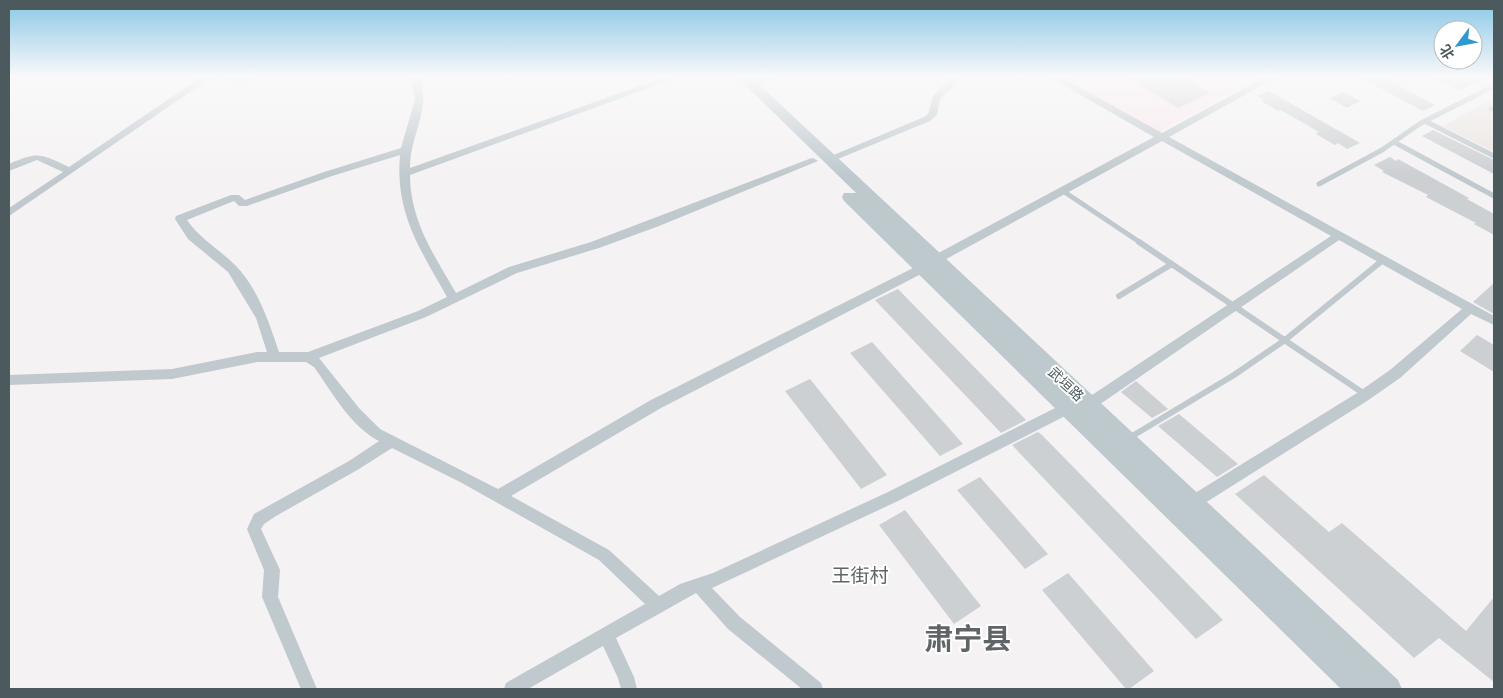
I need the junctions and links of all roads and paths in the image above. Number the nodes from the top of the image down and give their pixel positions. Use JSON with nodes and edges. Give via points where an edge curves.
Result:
{"nodes":[{"id":1,"x":161,"y":110,"type":"edge"},
{"id":2,"x":419,"y":110,"type":"edge"},
{"id":3,"x":585,"y":110,"type":"edge"},
{"id":4,"x":763,"y":110,"type":"edge"},
{"id":5,"x":774,"y":110,"type":"edge"},
{"id":6,"x":933,"y":110,"type":"edge"},
{"id":7,"x":1110,"y":110,"type":"edge"},
{"id":8,"x":1214,"y":110,"type":"edge"},
{"id":9,"x":1448,"y":110,"type":"edge"},
{"id":10,"x":1425,"y":121,"type":"junction"},
{"id":11,"x":1162,"y":138,"type":"junction"},
{"id":12,"x":1394,"y":142,"type":"junction"},
{"id":13,"x":406,"y":150,"type":"junction"},
{"id":14,"x":1494,"y":156,"type":"edge"},
{"id":15,"x":821,"y":160,"type":"junction"},
{"id":16,"x":9,"y":168,"type":"edge"},
{"id":17,"x":70,"y":171,"type":"junction"},
{"id":18,"x":405,"y":173,"type":"junction"},
{"id":19,"x":1320,"y":184,"type":"dead end"},
{"id":20,"x":1063,"y":191,"type":"junction"},
{"id":21,"x":1494,"y":196,"type":"edge"},
{"id":22,"x":9,"y":213,"type":"edge"},
{"id":23,"x":1338,"y":236,"type":"junction"},
{"id":24,"x":1383,"y":260,"type":"junction"},
{"id":25,"x":929,"y":264,"type":"junction"},
{"id":26,"x":1172,"y":264,"type":"junction"},
{"id":27,"x":1119,"y":296,"type":"dead end"},
{"id":28,"x":452,"y":298,"type":"junction"},
{"id":29,"x":1235,"y":307,"type":"junction"},
{"id":30,"x":1470,"y":308,"type":"junction"},
{"id":31,"x":1494,"y":321,"type":"edge"},
{"id":32,"x":1285,"y":340,"type":"junction"},
{"id":33,"x":274,"y":356,"type":"junction"},
{"id":34,"x":308,"y":357,"type":"junction"},
{"id":35,"x":9,"y":380,"type":"edge"},
{"id":36,"x":1366,"y":395,"type":"junction"},
{"id":37,"x":1088,"y":405,"type":"junction"},
{"id":38,"x":1068,"y":408,"type":"junction"},
{"id":39,"x":1126,"y":440,"type":"junction"},
{"id":40,"x":391,"y":441,"type":"junction"},
{"id":41,"x":498,"y":496,"type":"junction"},
{"id":42,"x":1192,"y":503,"type":"junction"},
{"id":43,"x":699,"y":586,"type":"junction"},
{"id":44,"x":658,"y":605,"type":"junction"},
{"id":45,"x":606,"y":634,"type":"junction"},
{"id":46,"x":309,"y":689,"type":"edge"},
{"id":47,"x":512,"y":689,"type":"edge"},
{"id":48,"x":629,"y":689,"type":"edge"},
{"id":49,"x":815,"y":689,"type":"edge"},
{"id":50,"x":1359,"y":689,"type":"edge"},
{"id":51,"x":1389,"y":689,"type":"edge"}],
"edges":[{"from":1,"to":17,"type":"street"},
{"from":2,"to":13,"type":"street"},
{"from":3,"to":18,"type":"street"},
{"from":4,"to":15,"type":"main road","name":"武垣路"},
{"from":5,"to":15,"type":"main road","name":"武垣路"},
{"from":6,"to":15,"type":"street","via":[[927,120]]},
{"from":7,"to":11,"type":"street"},
{"from":8,"to":11,"type":"street"},
{"from":9,"to":10,"type":"lane"},
{"from":10,"to":12,"type":"lane"},
{"from":10,"to":14,"type":"lane"},
{"from":11,"to":20,"type":"street"},
{"from":11,"to":23,"type":"street"},
{"from":12,"to":19,"type":"lane"},
{"from":12,"to":21,"type":"lane"},
{"from":13,"to":18,"type":"street"},
{"from":13,"to":33,"type":"street","via":[[243,204],[235,197],[180,219],[192,236],[232,270],[249,294],[262,318]]},
{"from":15,"to":25,"type":"main road","name":"武垣路"},
{"from":15,"to":28,"type":"street","via":[[596,245],[513,270]]},
{"from":16,"to":17,"type":"street","via":[[38,157]]},
{"from":17,"to":22,"type":"street"},
{"from":18,"to":28,"type":"street","via":[[406,198],[412,218]]},
{"from":20,"to":25,"type":"street"},
{"from":20,"to":26,"type":"lane"},
{"from":23,"to":24,"type":"street"},
{"from":23,"to":29,"type":"street"},
{"from":24,"to":30,"type":"street"},
{"from":24,"to":32,"type":"lane"},
{"from":25,"to":37,"type":"main road","name":"武垣路"},
{"from":25,"to":38,"type":"main road","name":"武垣路"},
{"from":25,"to":41,"type":"street","via":[[656,404]]},
{"from":26,"to":27,"type":"lane"},
{"from":26,"to":29,"type":"lane"},
{"from":28,"to":34,"type":"street","via":[[390,327]]},
{"from":29,"to":32,"type":"lane"},
{"from":29,"to":37,"type":"street"},
{"from":30,"to":31,"type":"street"},
{"from":30,"to":36,"type":"street","via":[[1395,374]]},
{"from":32,"to":36,"type":"lane"},
{"from":32,"to":39,"type":"lane"},
{"from":33,"to":34,"type":"street"},
{"from":33,"to":35,"type":"street","via":[[172,374]]},
{"from":34,"to":40,"type":"street","via":[[318,364],[354,412],[375,433]]},
{"from":36,"to":42,"type":"street"},
{"from":37,"to":39,"type":"main road","name":"武垣路"},
{"from":38,"to":43,"type":"street","via":[[902,493]]},
{"from":38,"to":50,"type":"main road","name":"武垣路"},
{"from":39,"to":42,"type":"main road","name":"武垣路"},
{"from":40,"to":41,"type":"street"},
{"from":40,"to":46,"type":"street","via":[[271,511],[259,519],[254,530],[272,570],[270,597]]},
{"from":41,"to":44,"type":"street","via":[[604,555]]},
{"from":42,"to":51,"type":"main road","name":"武垣路"},
{"from":43,"to":44,"type":"street"},
{"from":43,"to":49,"type":"street","via":[[734,623]]},
{"from":44,"to":45,"type":"street"},
{"from":45,"to":47,"type":"street"},
{"from":45,"to":48,"type":"street"}]}
